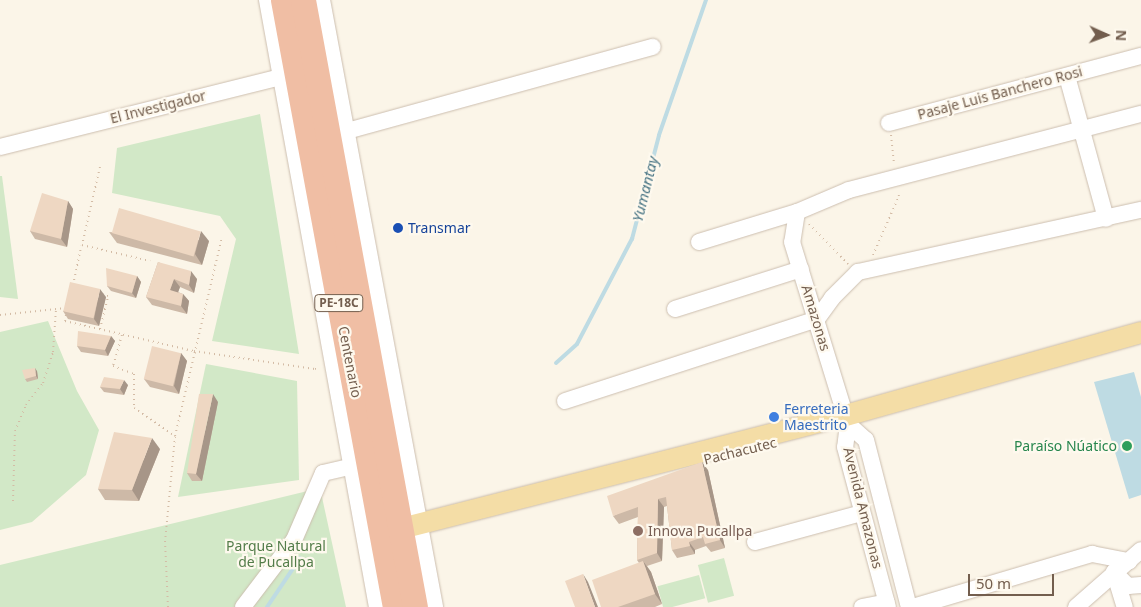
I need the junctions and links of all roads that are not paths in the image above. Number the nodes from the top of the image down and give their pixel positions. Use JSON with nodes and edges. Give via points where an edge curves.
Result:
{"nodes":[{"id":1,"x":267,"y":0,"type":"edge"},
{"id":2,"x":283,"y":0,"type":"edge"},
{"id":3,"x":303,"y":0,"type":"edge"},
{"id":4,"x":322,"y":0,"type":"edge"},
{"id":5,"x":653,"y":47,"type":"dead end"},
{"id":6,"x":1141,"y":56,"type":"edge"},
{"id":7,"x":298,"y":73,"type":"junction"},
{"id":8,"x":1067,"y":76,"type":"junction"},
{"id":9,"x":1141,"y":114,"type":"edge"},
{"id":10,"x":889,"y":123,"type":"road end"},
{"id":11,"x":1082,"y":128,"type":"junction"},
{"id":12,"x":347,"y":131,"type":"junction"},
{"id":13,"x":0,"y":147,"type":"edge"},
{"id":14,"x":1141,"y":210,"type":"edge"},
{"id":15,"x":797,"y":212,"type":"junction"},
{"id":16,"x":1106,"y":219,"type":"junction"},
{"id":17,"x":698,"y":242,"type":"dead end"},
{"id":18,"x":801,"y":269,"type":"junction"},
{"id":19,"x":675,"y":309,"type":"dead end"},
{"id":20,"x":817,"y":319,"type":"junction"},
{"id":21,"x":1141,"y":332,"type":"edge"},
{"id":22,"x":1141,"y":342,"type":"edge"},
{"id":23,"x":565,"y":401,"type":"dead end"},
{"id":24,"x":846,"y":419,"type":"junction"},
{"id":25,"x":360,"y":464,"type":"junction"},
{"id":26,"x":862,"y":513,"type":"junction"},
{"id":27,"x":397,"y":534,"type":"junction"},
{"id":28,"x":755,"y":542,"type":"dead end"},
{"id":29,"x":1141,"y":550,"type":"edge"},
{"id":30,"x":1128,"y":561,"type":"junction"},
{"id":31,"x":1114,"y":572,"type":"junction"},
{"id":32,"x":1141,"y":585,"type":"edge"},
{"id":33,"x":888,"y":604,"type":"edge"},
{"id":34,"x":243,"y":607,"type":"edge"},
{"id":35,"x":377,"y":607,"type":"edge"},
{"id":36,"x":395,"y":607,"type":"edge"},
{"id":37,"x":415,"y":607,"type":"edge"},
{"id":38,"x":434,"y":607,"type":"edge"},
{"id":39,"x":862,"y":607,"type":"edge"},
{"id":40,"x":909,"y":607,"type":"edge"},
{"id":41,"x":913,"y":607,"type":"edge"},
{"id":42,"x":1076,"y":607,"type":"edge"},
{"id":43,"x":1126,"y":607,"type":"edge"}],
"edges":[{"from":1,"to":7,"type":"street"},
{"from":2,"to":7,"type":"highway","name":"Centenario","number":"PE-18C"},
{"from":3,"to":7,"type":"highway","name":"Centenario","number":"PE-18C"},
{"from":4,"to":12,"type":"street"},
{"from":5,"to":12,"type":"street"},
{"from":6,"to":8,"type":"street","name":"Pasaje Luis Banchero Rosi"},
{"from":7,"to":13,"type":"street","name":"El Investigador"},
{"from":7,"to":25,"type":"highway","name":"Centenario","number":"PE-18C"},
{"from":7,"to":25,"type":"street","via":[[333,362]]},
{"from":7,"to":27,"type":"highway","name":"Centenario","number":"PE-18C"},
{"from":8,"to":10,"type":"street","name":"Pasaje Luis Banchero Rosi"},
{"from":8,"to":11,"type":"street"},
{"from":9,"to":11,"type":"street"},
{"from":11,"to":15,"type":"street","via":[[849,190]]},
{"from":11,"to":16,"type":"street"},
{"from":12,"to":27,"type":"street"},
{"from":14,"to":16,"type":"street"},
{"from":15,"to":17,"type":"street"},
{"from":15,"to":18,"type":"street","name":"Amazonas","via":[[792,242]]},
{"from":16,"to":20,"type":"street","via":[[854,269]]},
{"from":18,"to":19,"type":"street"},
{"from":18,"to":20,"type":"street","name":"Amazonas"},
{"from":20,"to":23,"type":"street"},
{"from":20,"to":24,"type":"street","name":"Amazonas"},
{"from":21,"to":24,"type":"main road","name":"Pachacutec"},
{"from":22,"to":24,"type":"main road","name":"Pachacutec"},
{"from":24,"to":26,"type":"street","name":"Avenida Amazonas","via":[[845,448]]},
{"from":24,"to":27,"type":"main road","name":"Pachacutec"},
{"from":24,"to":40,"type":"street","name":"Avenida Amazonas","via":[[866,440]]},
{"from":25,"to":27,"type":"highway","name":"Centenario","number":"PE-18C"},
{"from":25,"to":34,"type":"street","via":[[323,473],[294,540]]},
{"from":26,"to":28,"type":"street"},
{"from":26,"to":33,"type":"street","name":"Avenida Amazonas"},
{"from":27,"to":35,"type":"street"},
{"from":27,"to":36,"type":"highway","name":"Centenario","number":"PE-18C"},
{"from":27,"to":37,"type":"highway","name":"Centenario","number":"PE-18C"},
{"from":27,"to":38,"type":"street"},
{"from":29,"to":30,"type":"street"},
{"from":30,"to":31,"type":"street"},
{"from":30,"to":41,"type":"street","via":[[1092,554]]},
{"from":31,"to":32,"type":"street","via":[[1128,586]]},
{"from":31,"to":42,"type":"street"},
{"from":31,"to":43,"type":"street"},
{"from":33,"to":39,"type":"street"}]}
